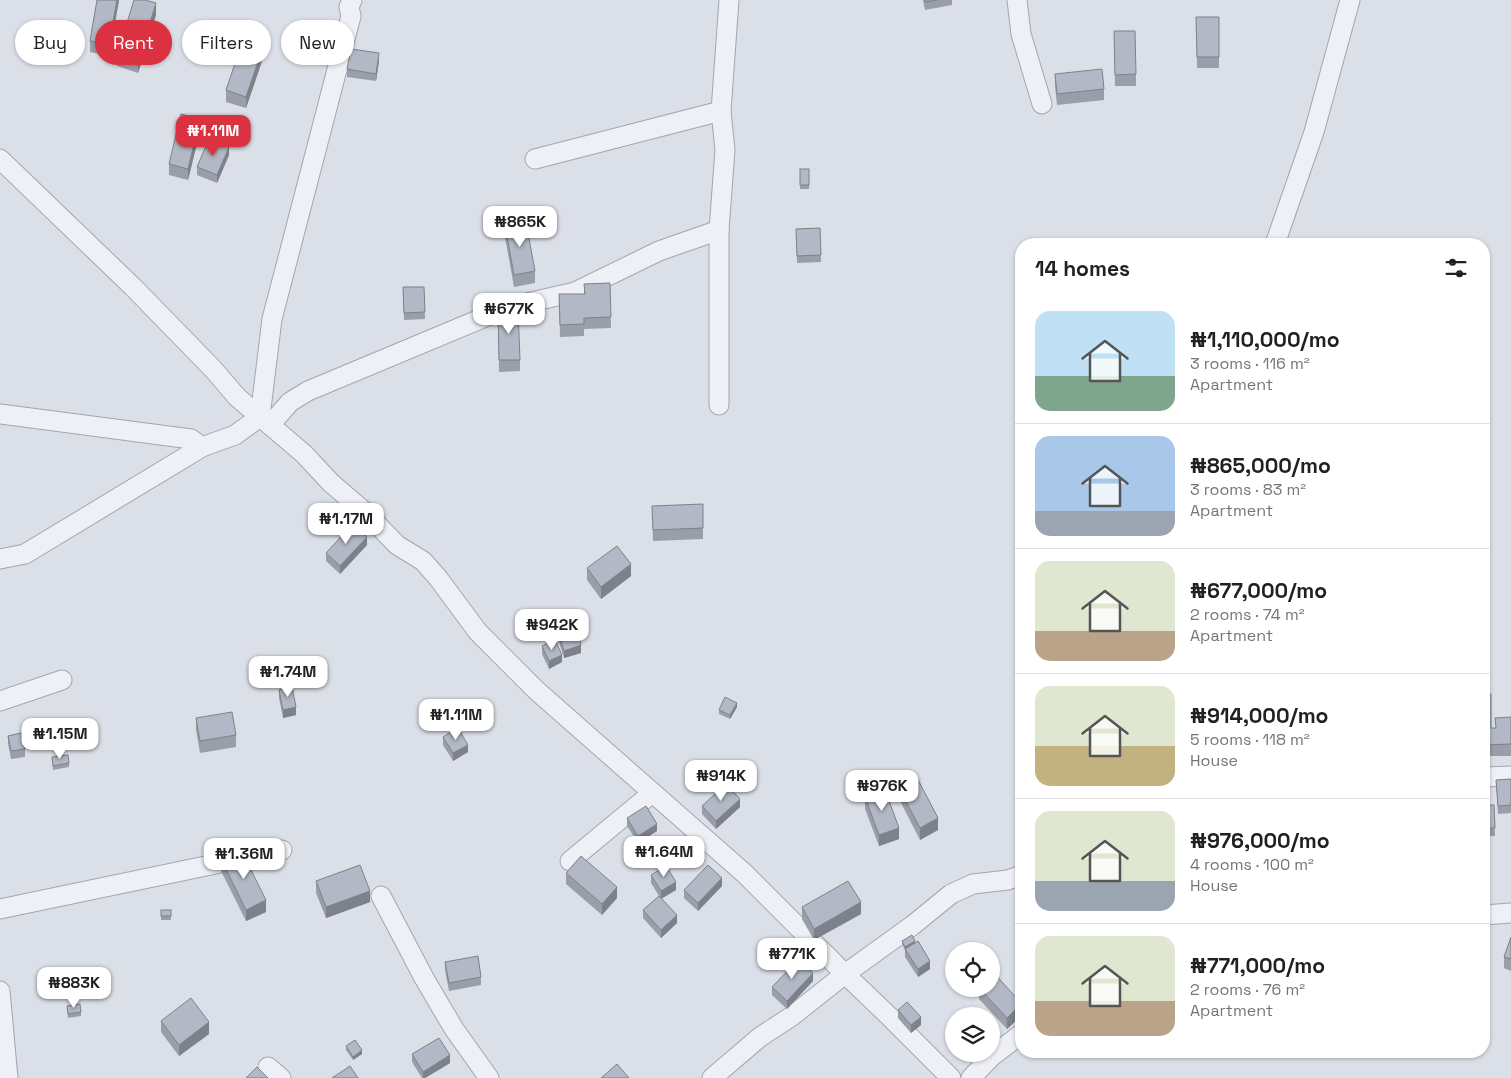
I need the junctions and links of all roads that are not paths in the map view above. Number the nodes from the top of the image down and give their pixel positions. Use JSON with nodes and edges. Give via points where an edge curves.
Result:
{"nodes":[{"id":1,"x":352,"y":0,"type":"edge"},
{"id":2,"x":729,"y":0,"type":"edge"},
{"id":3,"x":1017,"y":0,"type":"edge"},
{"id":4,"x":1350,"y":0,"type":"edge"},
{"id":5,"x":1042,"y":104,"type":"dead end"},
{"id":6,"x":721,"y":111,"type":"junction"},
{"id":7,"x":0,"y":159,"type":"edge"},
{"id":8,"x":535,"y":159,"type":"dead end"},
{"id":9,"x":719,"y":230,"type":"junction"},
{"id":10,"x":1277,"y":238,"type":"edge"},
{"id":11,"x":719,"y":404,"type":"dead end"},
{"id":12,"x":0,"y":414,"type":"edge"},
{"id":13,"x":265,"y":421,"type":"junction"},
{"id":14,"x":202,"y":447,"type":"junction"},
{"id":15,"x":0,"y":559,"type":"edge"},
{"id":16,"x":62,"y":680,"type":"dead end"},
{"id":17,"x":0,"y":700,"type":"edge"},
{"id":18,"x":1511,"y":776,"type":"edge"},
{"id":19,"x":1490,"y":777,"type":"edge"},
{"id":20,"x":651,"y":794,"type":"junction"},
{"id":21,"x":282,"y":850,"type":"dead end"},
{"id":22,"x":570,"y":862,"type":"dead end"},
{"id":23,"x":1015,"y":877,"type":"edge"},
{"id":24,"x":381,"y":896,"type":"dead end"},
{"id":25,"x":0,"y":909,"type":"edge"},
{"id":26,"x":1511,"y":913,"type":"edge"},
{"id":27,"x":1490,"y":915,"type":"edge"},
{"id":28,"x":845,"y":974,"type":"junction"},
{"id":29,"x":0,"y":991,"type":"edge"},
{"id":30,"x":1015,"y":1039,"type":"edge"},
{"id":31,"x":8,"y":1078,"type":"edge"},
{"id":32,"x":489,"y":1078,"type":"edge"},
{"id":33,"x":712,"y":1078,"type":"edge"},
{"id":34,"x":951,"y":1078,"type":"edge"},
{"id":35,"x":971,"y":1078,"type":"edge"}],
"edges":[{"from":1,"to":13,"type":"street","via":[[351,16],[272,319]]},
{"from":2,"to":6,"type":"street"},
{"from":3,"to":5,"type":"street","via":[[1021,34]]},
{"from":4,"to":10,"type":"street","via":[[1314,132]]},
{"from":6,"to":8,"type":"street"},
{"from":6,"to":9,"type":"street","via":[[725,150]]},
{"from":7,"to":13,"type":"street","via":[[133,287],[237,397]]},
{"from":9,"to":11,"type":"street"},
{"from":9,"to":13,"type":"street","via":[[659,251],[575,292],[509,307],[308,390]]},
{"from":12,"to":14,"type":"street","via":[[191,440]]},
{"from":13,"to":14,"type":"street"},
{"from":13,"to":20,"type":"street","via":[[366,512],[397,545],[423,561],[478,632],[537,691]]},
{"from":14,"to":15,"type":"street","via":[[25,554]]},
{"from":16,"to":17,"type":"street"},
{"from":18,"to":19,"type":"street"},
{"from":20,"to":22,"type":"street"},
{"from":20,"to":28,"type":"street","via":[[744,873]]},
{"from":21,"to":25,"type":"street"},
{"from":23,"to":28,"type":"street","via":[[973,884],[951,894]]},
{"from":24,"to":32,"type":"street","via":[[454,1029]]},
{"from":26,"to":27,"type":"street"},
{"from":28,"to":33,"type":"street","via":[[760,1037]]},
{"from":28,"to":34,"type":"street"},
{"from":29,"to":31,"type":"street"},
{"from":30,"to":35,"type":"street"}]}
